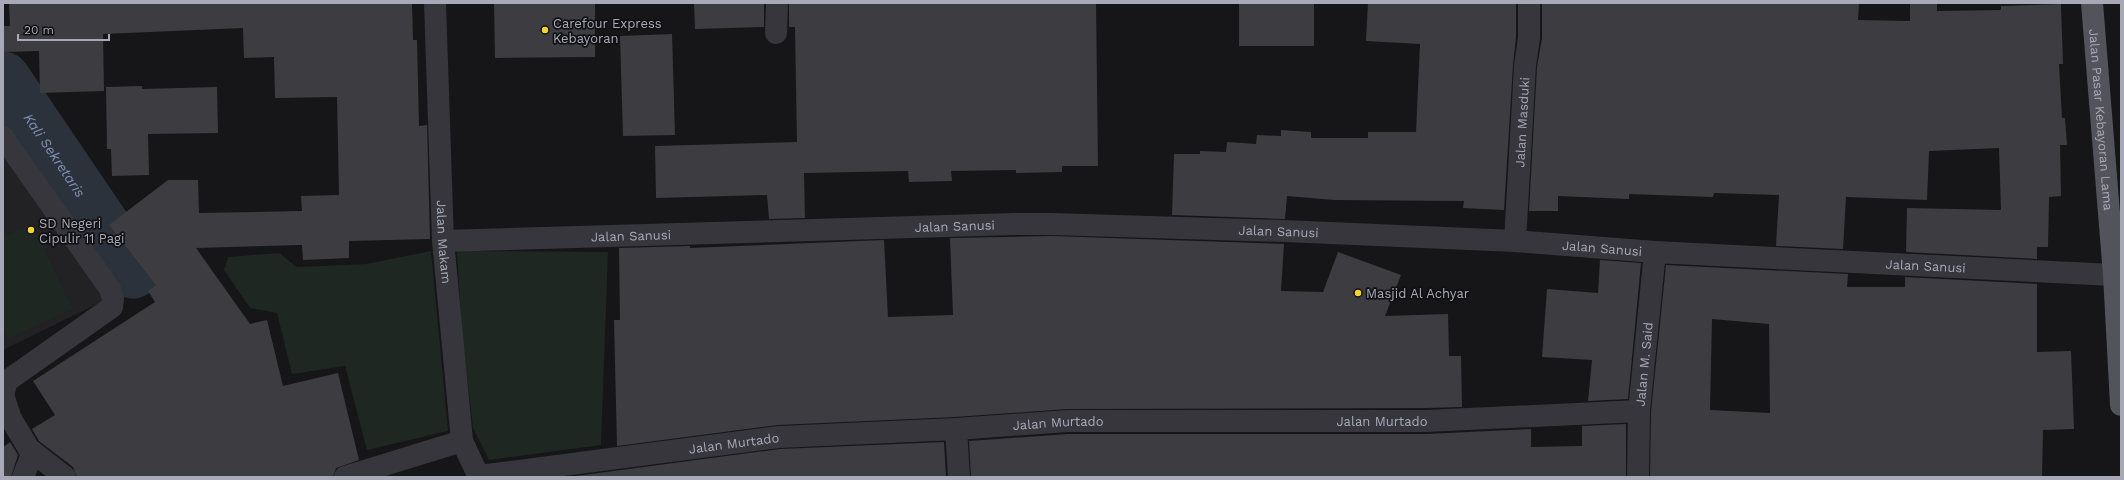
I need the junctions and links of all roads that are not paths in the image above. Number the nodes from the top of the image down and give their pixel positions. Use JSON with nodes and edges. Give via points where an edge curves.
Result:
{"nodes":[{"id":1,"x":435,"y":3,"type":"edge"},
{"id":2,"x":777,"y":3,"type":"edge"},
{"id":3,"x":1529,"y":3,"type":"edge"},
{"id":4,"x":2092,"y":3,"type":"edge"},
{"id":5,"x":776,"y":33,"type":"dead end"},
{"id":6,"x":3,"y":136,"type":"edge"},
{"id":7,"x":443,"y":241,"type":"junction"},
{"id":8,"x":1515,"y":241,"type":"junction"},
{"id":9,"x":1655,"y":252,"type":"junction"},
{"id":10,"x":2114,"y":275,"type":"junction"},
{"id":11,"x":3,"y":395,"type":"edge"},
{"id":12,"x":2121,"y":405,"type":"edge"},
{"id":13,"x":1639,"y":411,"type":"junction"},
{"id":14,"x":956,"y":429,"type":"junction"},
{"id":15,"x":462,"y":441,"type":"junction"},
{"id":16,"x":33,"y":452,"type":"junction"},
{"id":17,"x":479,"y":476,"type":"edge"},
{"id":18,"x":23,"y":477,"type":"edge"},
{"id":19,"x":65,"y":477,"type":"edge"},
{"id":20,"x":345,"y":477,"type":"edge"},
{"id":21,"x":959,"y":477,"type":"edge"},
{"id":22,"x":1638,"y":477,"type":"edge"}],
"edges":[{"from":1,"to":7,"type":"street","name":"Jalan Makam"},
{"from":2,"to":5,"type":"street"},
{"from":3,"to":8,"type":"street","name":"Jalan Masduki","via":[[1529,38],[1525,66]]},
{"from":4,"to":10,"type":"main road","name":"Jalan Pasar Kebayoran Lama"},
{"from":6,"to":11,"type":"street","via":[[110,289],[113,304],[6,381]]},
{"from":7,"to":8,"type":"street","name":"Jalan Sanusi","via":[[1014,224],[1284,231]]},
{"from":7,"to":15,"type":"street","name":"Jalan Makam"},
{"from":8,"to":9,"type":"street","name":"Jalan Sanusi"},
{"from":9,"to":10,"type":"street","name":"Jalan Sanusi"},
{"from":9,"to":13,"type":"street","name":"Jalan M. Said"},
{"from":10,"to":12,"type":"main road","name":"Jalan Pasar Kebayoran Lama"},
{"from":11,"to":16,"type":"street","via":[[11,419]]},
{"from":13,"to":14,"type":"street","name":"Jalan Murtado","via":[[1426,421],[1068,421]]},
{"from":13,"to":22,"type":"street","name":"Jalan M. Said"},
{"from":14,"to":17,"type":"street","name":"Jalan Murtado","via":[[779,437]]},
{"from":14,"to":21,"type":"street"},
{"from":15,"to":17,"type":"street","name":"Jalan Makam"},
{"from":15,"to":20,"type":"street"},
{"from":16,"to":18,"type":"street"},
{"from":16,"to":19,"type":"street"}]}
